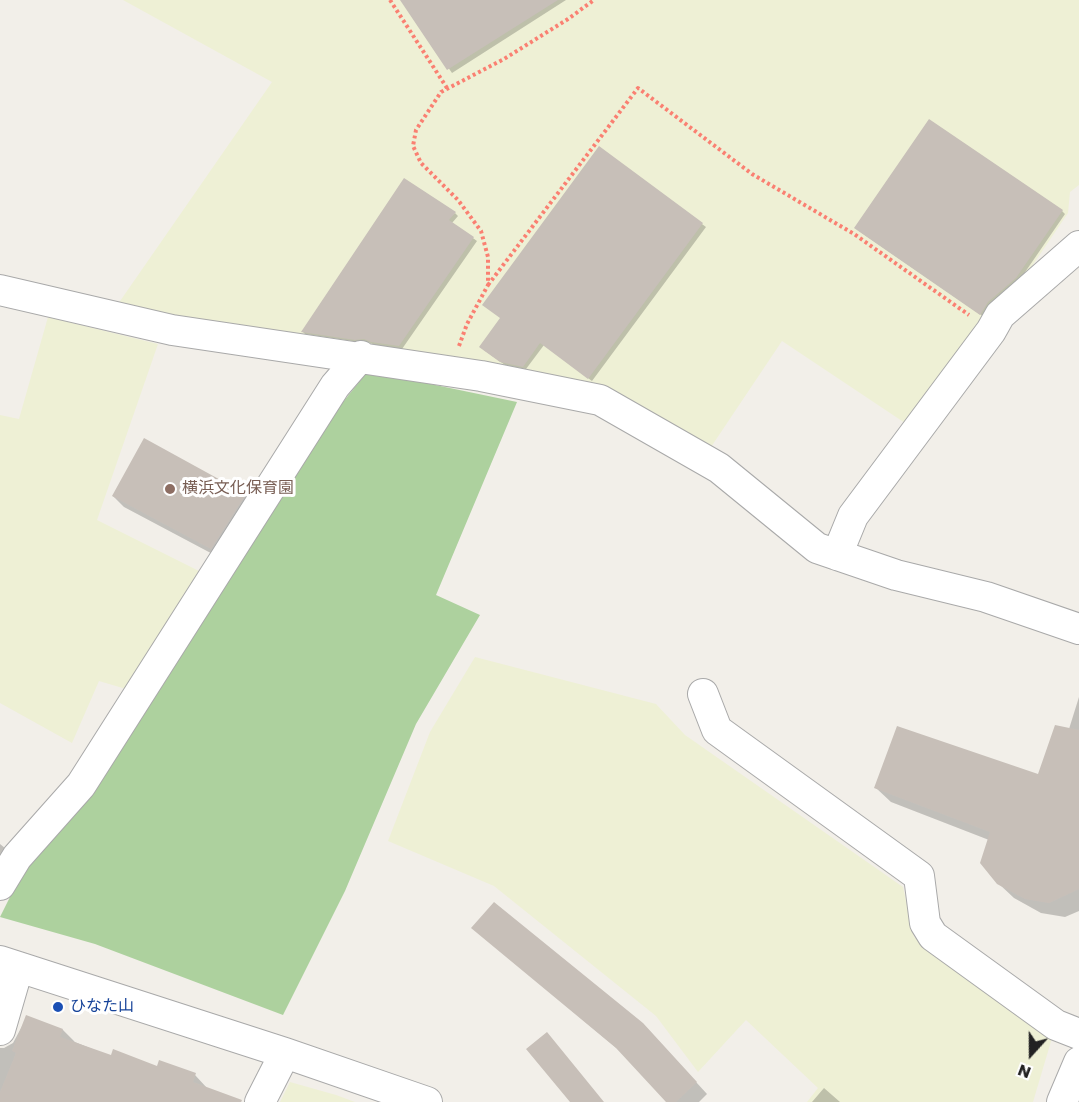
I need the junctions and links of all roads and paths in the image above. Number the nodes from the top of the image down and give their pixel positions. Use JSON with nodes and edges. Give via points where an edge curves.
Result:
{"nodes":[{"id":1,"x":390,"y":0,"type":"edge"},
{"id":2,"x":594,"y":0,"type":"edge"},
{"id":3,"x":447,"y":88,"type":"junction"},
{"id":4,"x":1079,"y":246,"type":"edge"},
{"id":5,"x":488,"y":285,"type":"junction"},
{"id":6,"x":0,"y":290,"type":"edge"},
{"id":7,"x":991,"y":331,"type":"junction"},
{"id":8,"x":361,"y":357,"type":"junction"},
{"id":9,"x":451,"y":372,"type":"junction"},
{"id":10,"x":837,"y":555,"type":"junction"},
{"id":11,"x":1079,"y":629,"type":"edge"},
{"id":12,"x":703,"y":693,"type":"dead end"},
{"id":13,"x":0,"y":885,"type":"edge"},
{"id":14,"x":9,"y":964,"type":"edge"},
{"id":15,"x":0,"y":1030,"type":"edge"},
{"id":16,"x":1079,"y":1034,"type":"edge"},
{"id":17,"x":285,"y":1053,"type":"junction"},
{"id":18,"x":1079,"y":1062,"type":"edge"},
{"id":19,"x":260,"y":1102,"type":"edge"},
{"id":20,"x":428,"y":1102,"type":"edge"},
{"id":21,"x":1062,"y":1102,"type":"edge"}],
"edges":[{"from":1,"to":3,"type":"path"},
{"from":2,"to":3,"type":"path","via":[[504,59]]},
{"from":3,"to":5,"type":"path","via":[[416,130],[413,146],[421,163],[458,200],[481,231],[488,257]]},
{"from":4,"to":7,"type":"street","via":[[1000,315]]},
{"from":5,"to":7,"type":"path","via":[[638,88],[752,174],[854,234]]},
{"from":5,"to":9,"type":"path","via":[[467,324]]},
{"from":6,"to":8,"type":"street","via":[[172,330]]},
{"from":7,"to":10,"type":"street","via":[[853,516]]},
{"from":8,"to":9,"type":"street"},
{"from":8,"to":13,"type":"street","via":[[335,386],[81,785],[17,857]]},
{"from":9,"to":10,"type":"street","via":[[600,399],[719,468],[817,548]]},
{"from":10,"to":11,"type":"street","via":[[896,575],[986,597]]},
{"from":12,"to":16,"type":"street","via":[[717,730],[919,876],[925,923],[933,936],[1056,1024]]},
{"from":14,"to":15,"type":"street"},
{"from":14,"to":17,"type":"street"},
{"from":17,"to":19,"type":"street"},
{"from":17,"to":20,"type":"street"},
{"from":18,"to":21,"type":"street"}]}
